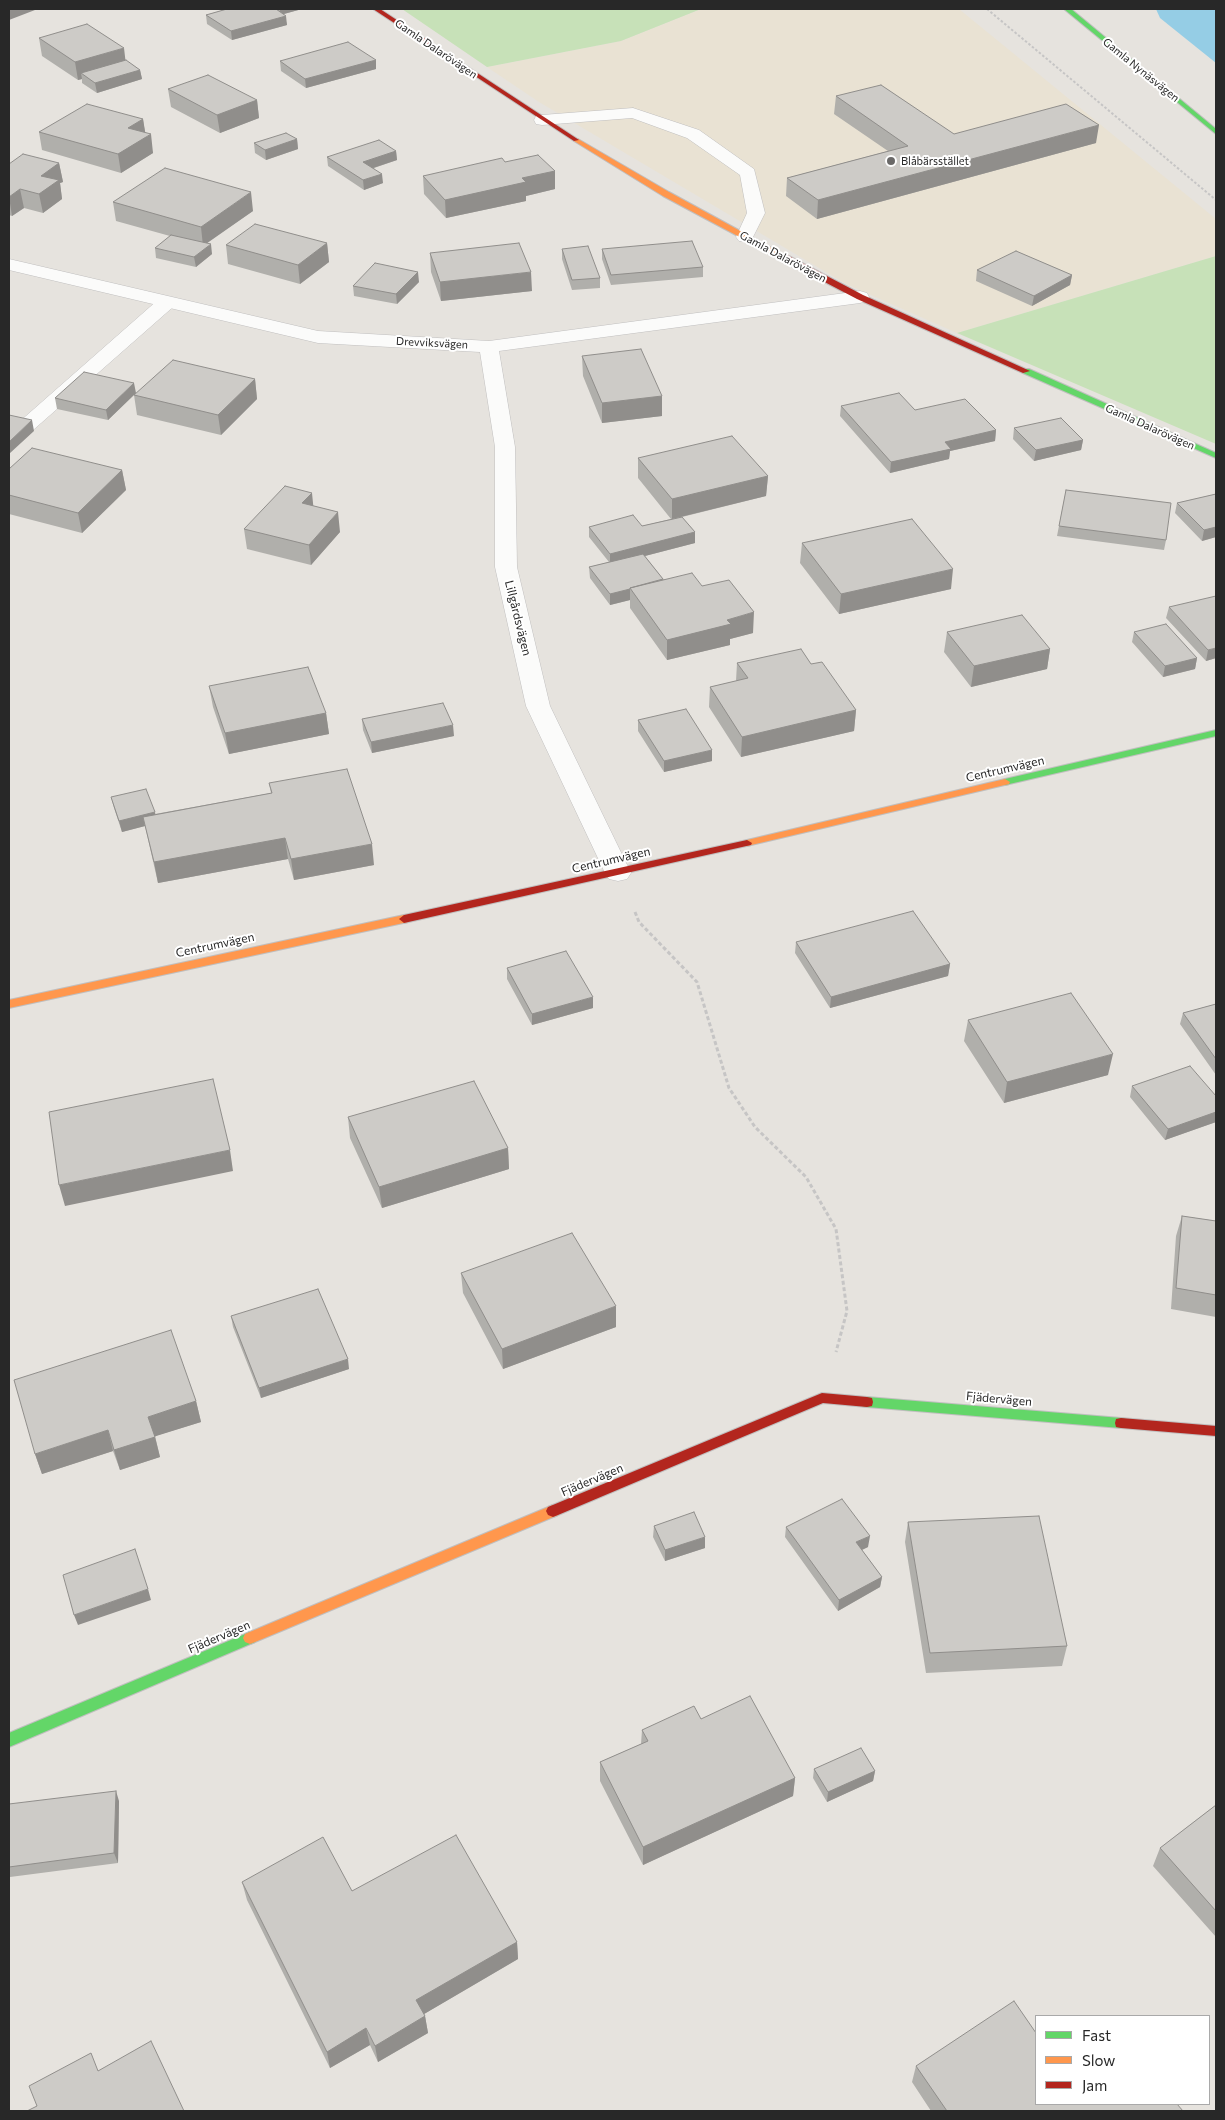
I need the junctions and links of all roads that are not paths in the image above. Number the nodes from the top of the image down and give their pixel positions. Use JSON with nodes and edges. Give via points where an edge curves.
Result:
{"nodes":[{"id":1,"x":376,"y":9,"type":"edge"},
{"id":2,"x":1067,"y":9,"type":"edge"},
{"id":3,"x":542,"y":120,"type":"junction"},
{"id":4,"x":1216,"y":132,"type":"edge"},
{"id":5,"x":745,"y":237,"type":"junction"},
{"id":6,"x":9,"y":265,"type":"edge"},
{"id":7,"x":860,"y":297,"type":"junction"},
{"id":8,"x":166,"y":303,"type":"junction"},
{"id":9,"x":489,"y":346,"type":"junction"},
{"id":10,"x":25,"y":427,"type":"edge"},
{"id":11,"x":1216,"y":456,"type":"edge"},
{"id":12,"x":1216,"y":734,"type":"edge"},
{"id":13,"x":618,"y":873,"type":"junction"},
{"id":14,"x":9,"y":1004,"type":"edge"},
{"id":15,"x":1216,"y":1431,"type":"edge"},
{"id":16,"x":9,"y":1740,"type":"edge"}],
"edges":[{"from":1,"to":3,"type":"street","name":"Gamla Dalarövägen"},
{"from":2,"to":4,"type":"street","name":"Gamla Nynäsvägen"},
{"from":3,"to":5,"type":"street","name":"Gamla Dalarövägen"},
{"from":3,"to":5,"type":"street","via":[[634,113],[693,134],[748,173],[756,214]]},
{"from":5,"to":7,"type":"street","name":"Gamla Dalarövägen"},
{"from":6,"to":8,"type":"street","name":"Drevviksvägen"},
{"from":7,"to":9,"type":"street","name":"Drevviksvägen"},
{"from":7,"to":11,"type":"street","name":"Gamla Dalarövägen"},
{"from":8,"to":9,"type":"street","name":"Drevviksvägen","via":[[318,337]]},
{"from":8,"to":10,"type":"street"},
{"from":9,"to":13,"type":"street","name":"Lillgårdsvägen","via":[[505,447],[506,567],[538,706]]},
{"from":12,"to":13,"type":"street","name":"Centrumvägen"},
{"from":13,"to":14,"type":"street","name":"Centrumvägen"},
{"from":15,"to":16,"type":"street","name":"Fjädervägen","via":[[822,1398]]}]}
